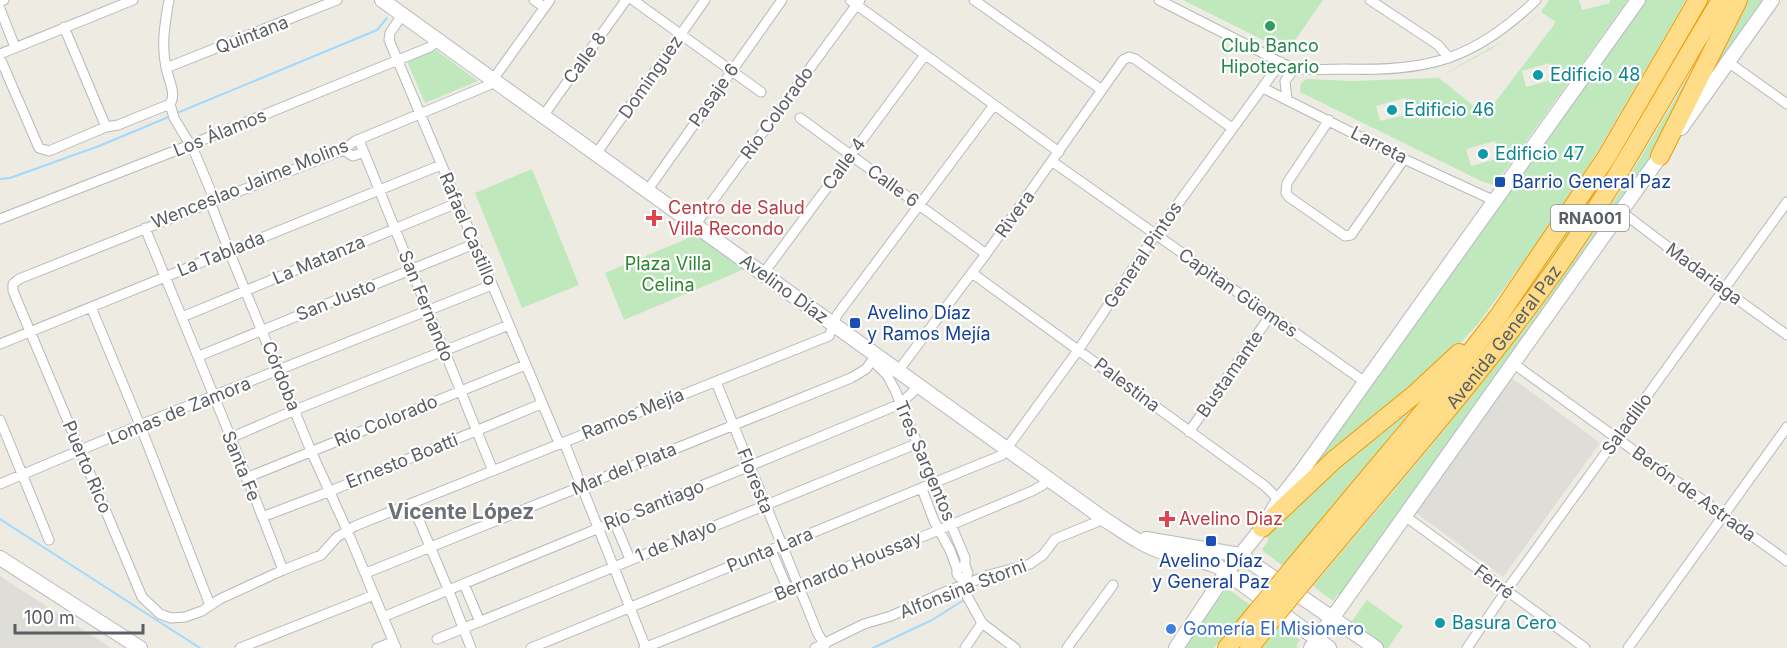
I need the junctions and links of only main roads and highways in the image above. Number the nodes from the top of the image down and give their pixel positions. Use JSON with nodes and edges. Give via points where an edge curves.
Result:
{"nodes":[{"id":1,"x":1698,"y":0,"type":"edge"},
{"id":2,"x":1721,"y":0,"type":"edge"},
{"id":3,"x":1738,"y":0,"type":"edge"},
{"id":4,"x":1660,"y":156,"type":"road end"},
{"id":5,"x":1498,"y":317,"type":"junction"},
{"id":6,"x":1262,"y":528,"type":"road end"},
{"id":7,"x":1300,"y":573,"type":"junction"},
{"id":8,"x":1263,"y":618,"type":"junction"},
{"id":9,"x":1227,"y":648,"type":"edge"},
{"id":10,"x":1249,"y":648,"type":"edge"}],
"edges":[{"from":1,"to":5,"type":"highway","name":"Avenida General Paz","number":"RNA001","via":[[1606,158]]},
{"from":2,"to":7,"type":"highway","name":"Avenida General Paz","number":"RNA001","via":[[1626,164],[1558,265],[1438,421]]},
{"from":3,"to":4,"type":"highway"},
{"from":5,"to":6,"type":"highway"},
{"from":5,"to":7,"type":"highway","name":"Avenida General Paz","number":"RNA001"},
{"from":7,"to":8,"type":"highway","name":"Avenida General Paz","number":"RNA001","bridge":true},
{"from":8,"to":9,"type":"highway","name":"Avenida General Paz","number":"RNA001"},
{"from":8,"to":10,"type":"highway","name":"Avenida General Paz","number":"RNA001"}]}
